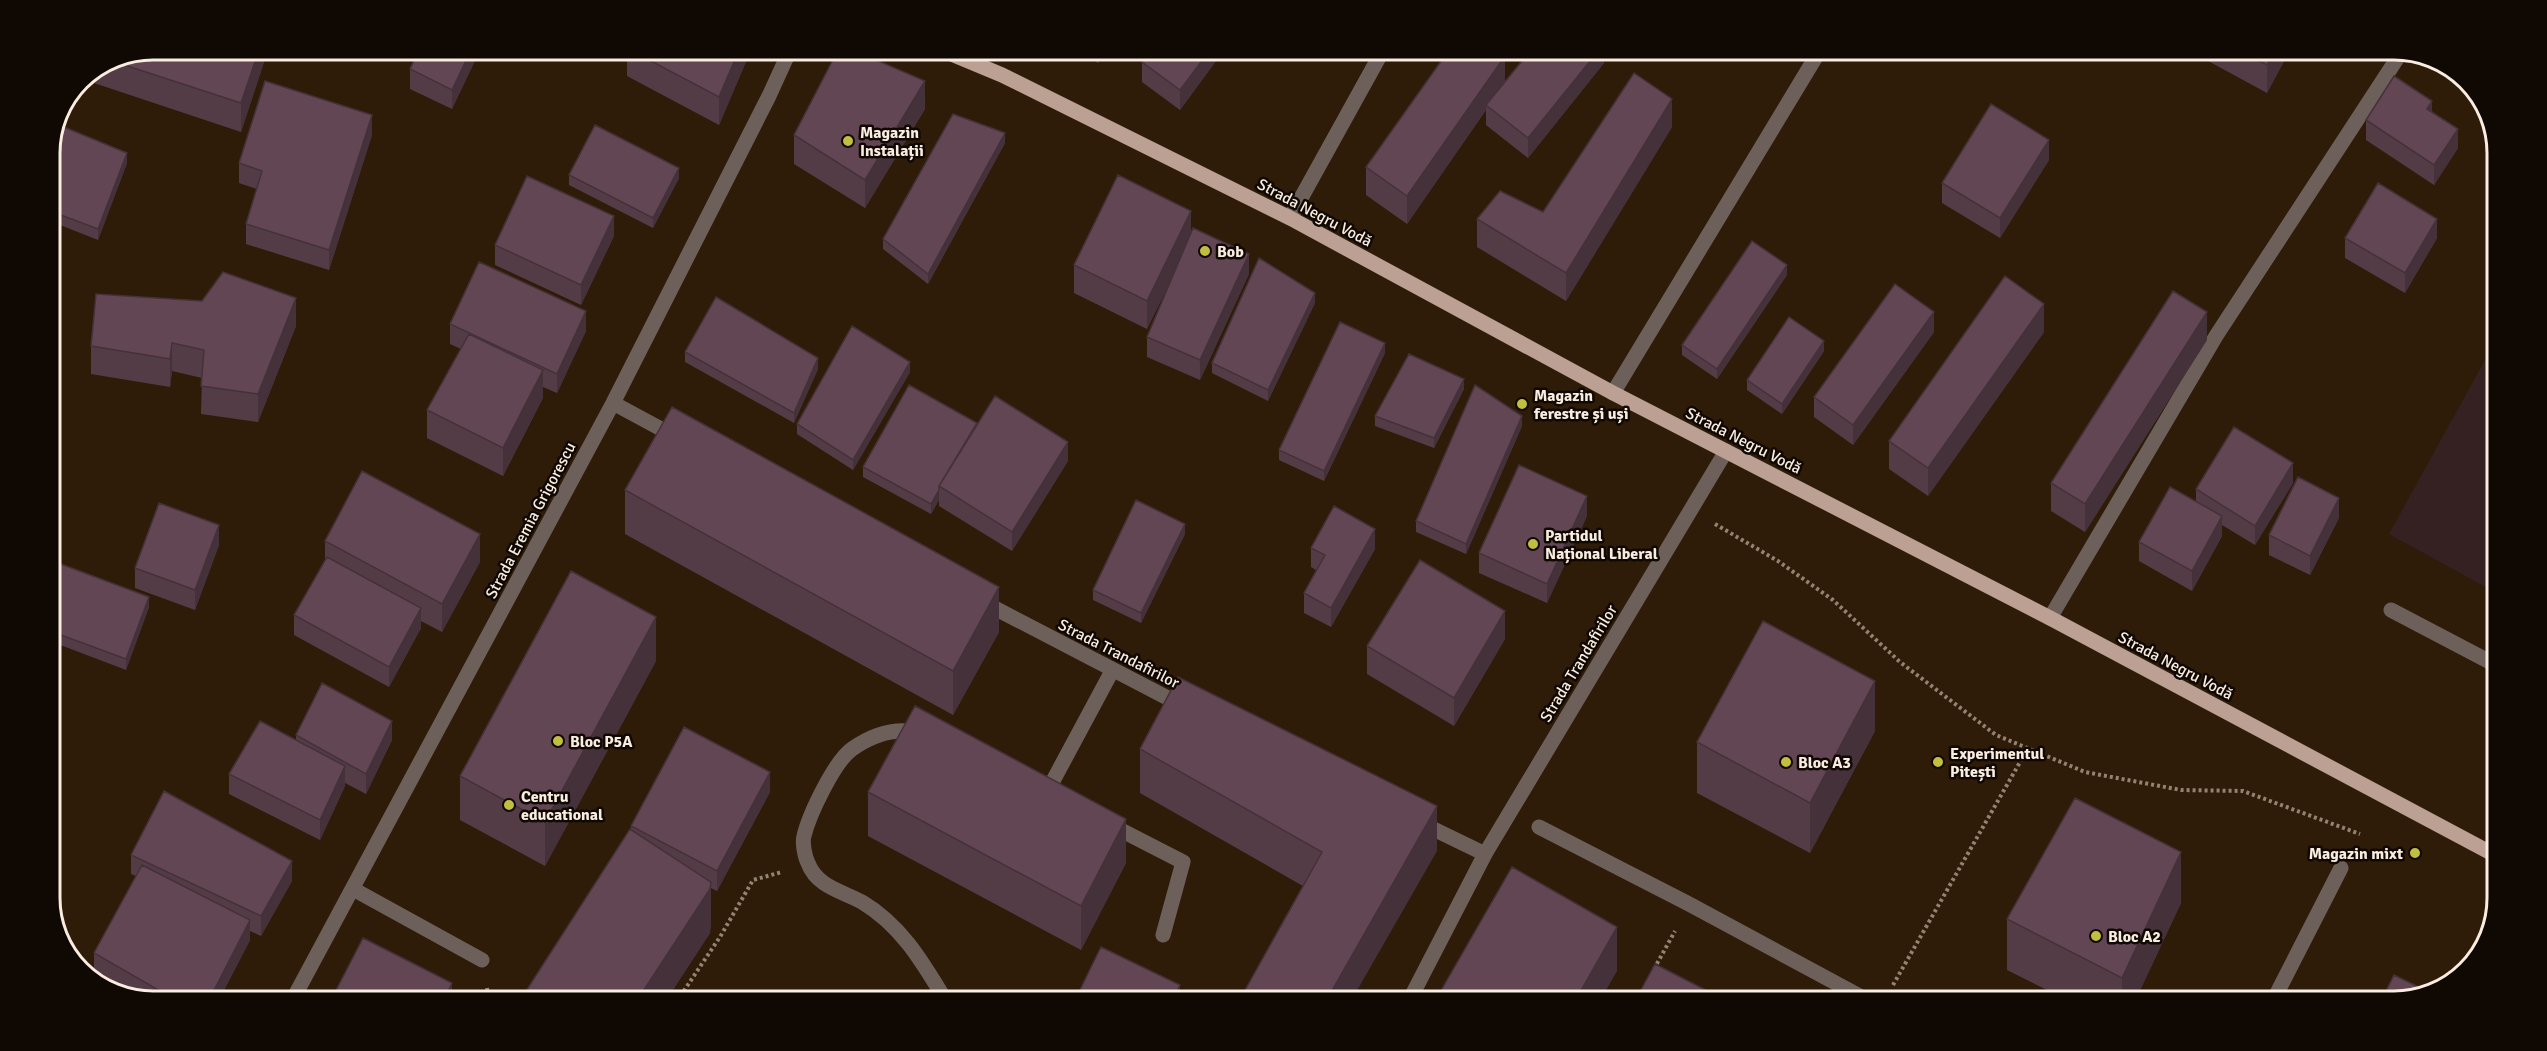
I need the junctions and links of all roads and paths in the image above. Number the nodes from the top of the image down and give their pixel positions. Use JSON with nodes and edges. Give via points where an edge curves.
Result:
{"nodes":[{"id":1,"x":786,"y":60,"type":"edge"},
{"id":2,"x":968,"y":60,"type":"edge"},
{"id":3,"x":975,"y":60,"type":"edge"},
{"id":4,"x":1377,"y":60,"type":"edge"},
{"id":5,"x":1814,"y":60,"type":"edge"},
{"id":6,"x":2396,"y":60,"type":"edge"},
{"id":7,"x":979,"y":64,"type":"junction"},
{"id":8,"x":1290,"y":218,"type":"junction"},
{"id":9,"x":1613,"y":393,"type":"junction"},
{"id":10,"x":613,"y":403,"type":"junction"},
{"id":11,"x":686,"y":442,"type":"edge"},
{"id":12,"x":1726,"y":451,"type":"junction"},
{"id":13,"x":1691,"y":510,"type":"junction"},
{"id":14,"x":967,"y":593,"type":"edge"},
{"id":15,"x":2391,"y":610,"type":"dead end"},
{"id":16,"x":2050,"y":618,"type":"junction"},
{"id":17,"x":2487,"y":660,"type":"edge"},
{"id":18,"x":1112,"y":671,"type":"junction"},
{"id":19,"x":1197,"y":713,"type":"edge"},
{"id":20,"x":940,"y":738,"type":"edge"},
{"id":21,"x":2028,"y":748,"type":"junction"},
{"id":22,"x":1047,"y":792,"type":"edge"},
{"id":23,"x":1400,"y":812,"type":"edge"},
{"id":24,"x":1100,"y":819,"type":"edge"},
{"id":25,"x":1539,"y":827,"type":"dead end"},
{"id":26,"x":2360,"y":834,"type":"dead end"},
{"id":27,"x":2487,"y":852,"type":"edge"},
{"id":28,"x":1485,"y":854,"type":"junction"},
{"id":29,"x":808,"y":864,"type":"junction"},
{"id":30,"x":2341,"y":868,"type":"dead end"},
{"id":31,"x":353,"y":889,"type":"junction"},
{"id":32,"x":1689,"y":904,"type":"junction"},
{"id":33,"x":1163,"y":935,"type":"dead end"},
{"id":34,"x":482,"y":960,"type":"dead end"},
{"id":35,"x":1652,"y":972,"type":"edge"},
{"id":36,"x":298,"y":991,"type":"edge"},
{"id":37,"x":684,"y":991,"type":"edge"},
{"id":38,"x":939,"y":991,"type":"edge"},
{"id":39,"x":1415,"y":991,"type":"edge"},
{"id":40,"x":1849,"y":991,"type":"edge"},
{"id":41,"x":1890,"y":991,"type":"dead end"},
{"id":42,"x":2278,"y":991,"type":"edge"}],
"edges":[{"from":1,"to":10,"type":"street","name":"Strada Eremia Grigorescu"},
{"from":2,"to":7,"type":"main road","name":"Strada Negru Vodă"},
{"from":3,"to":7,"type":"main road","name":"Strada Negru Vodă"},
{"from":4,"to":8,"type":"street"},
{"from":5,"to":9,"type":"street"},
{"from":6,"to":16,"type":"street","via":[[2216,336]]},
{"from":7,"to":8,"type":"main road","name":"Strada Negru Vodă"},
{"from":8,"to":9,"type":"main road","name":"Strada Negru Vodă"},
{"from":9,"to":12,"type":"main road","name":"Strada Negru Vodă"},
{"from":10,"to":11,"type":"street"},
{"from":10,"to":31,"type":"street","name":"Strada Eremia Grigorescu"},
{"from":12,"to":13,"type":"street","name":"Strada Trandafirilor"},
{"from":12,"to":16,"type":"main road","name":"Strada Negru Vodă"},
{"from":13,"to":21,"type":"path","via":[[1833,600],[1900,662],[1996,735]]},
{"from":13,"to":28,"type":"street","name":"Strada Trandafirilor"},
{"from":14,"to":18,"type":"street","name":"Strada Trandafirilor"},
{"from":15,"to":17,"type":"street"},
{"from":16,"to":27,"type":"main road","name":"Strada Negru Vodă"},
{"from":18,"to":19,"type":"street","name":"Strada Trandafirilor"},
{"from":18,"to":22,"type":"street"},
{"from":20,"to":29,"type":"street","via":[[906,730],[883,733],[850,750],[820,794],[803,839]]},
{"from":21,"to":26,"type":"path","via":[[2085,772],[2181,790],[2243,791]]},
{"from":21,"to":41,"type":"path"},
{"from":23,"to":28,"type":"street"},
{"from":24,"to":33,"type":"street","via":[[1183,862]]},
{"from":25,"to":32,"type":"street"},
{"from":28,"to":39,"type":"street","name":"Strada Trandafirilor"},
{"from":29,"to":37,"type":"path","via":[[753,880]]},
{"from":29,"to":38,"type":"street","via":[[820,882],[862,903],[902,933]]},
{"from":30,"to":42,"type":"street"},
{"from":31,"to":34,"type":"street"},
{"from":31,"to":36,"type":"street","name":"Strada Eremia Grigorescu"},
{"from":32,"to":35,"type":"path"},
{"from":32,"to":40,"type":"street"}]}
